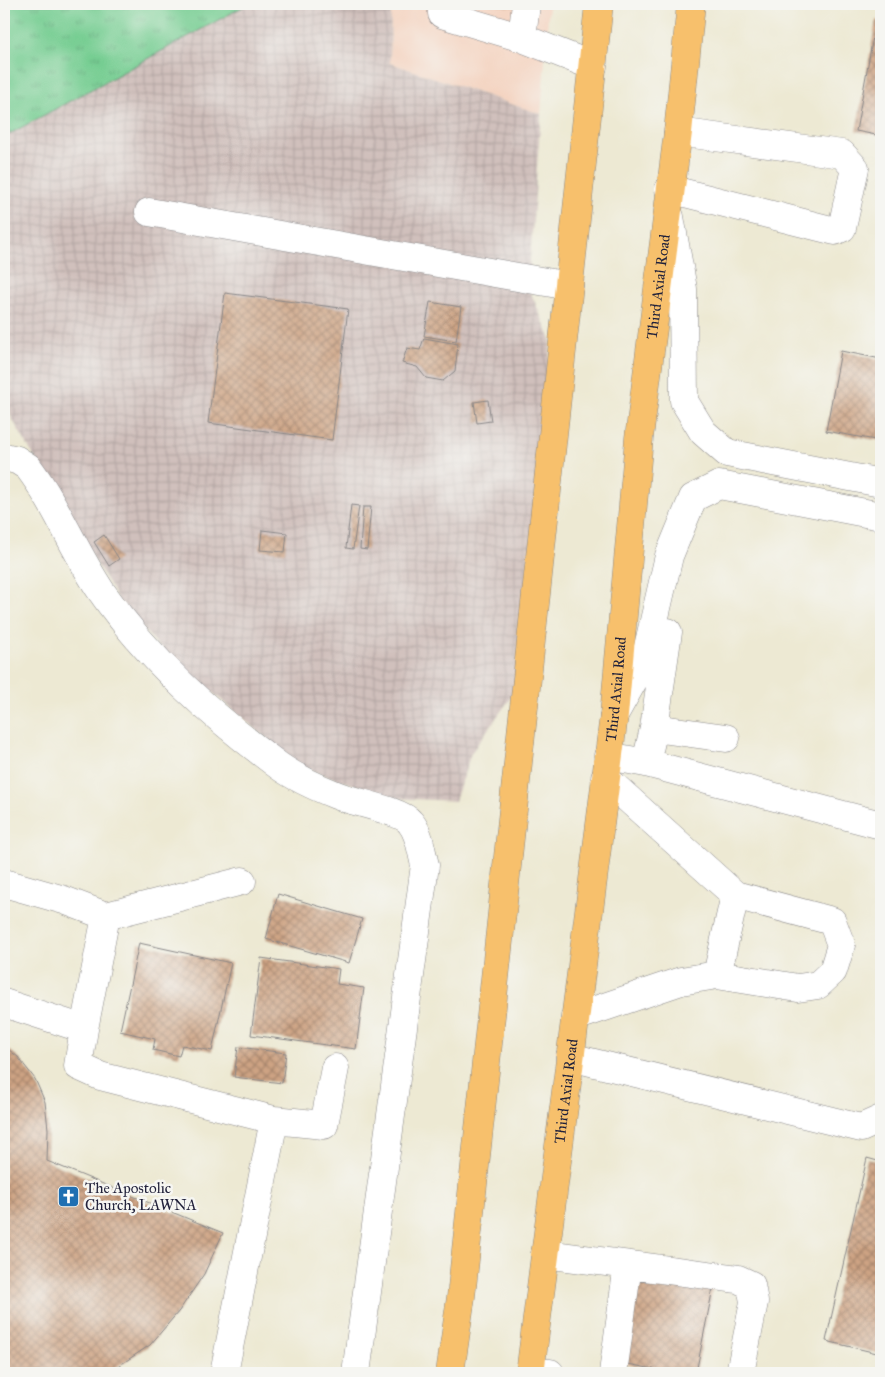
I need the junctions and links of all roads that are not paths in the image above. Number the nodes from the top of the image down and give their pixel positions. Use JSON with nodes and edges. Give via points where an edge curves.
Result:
{"nodes":[{"id":1,"x":442,"y":4,"type":"edge"},
{"id":2,"x":526,"y":4,"type":"edge"},
{"id":3,"x":599,"y":4,"type":"edge"},
{"id":4,"x":691,"y":4,"type":"edge"},
{"id":5,"x":522,"y":38,"type":"junction"},
{"id":6,"x":593,"y":66,"type":"junction"},
{"id":7,"x":678,"y":132,"type":"junction"},
{"id":8,"x":668,"y":196,"type":"junction"},
{"id":9,"x":150,"y":212,"type":"dead end"},
{"id":10,"x":569,"y":286,"type":"junction"},
{"id":11,"x":4,"y":457,"type":"edge"},
{"id":12,"x":881,"y":483,"type":"edge"},
{"id":13,"x":881,"y":516,"type":"edge"},
{"id":14,"x":670,"y":616,"type":"dead end"},
{"id":15,"x":614,"y":715,"type":"junction"},
{"id":16,"x":654,"y":728,"type":"junction"},
{"id":17,"x":726,"y":738,"type":"dead end"},
{"id":18,"x":646,"y":763,"type":"junction"},
{"id":19,"x":607,"y":767,"type":"junction"},
{"id":20,"x":881,"y":825,"type":"edge"},
{"id":21,"x":242,"y":881,"type":"dead end"},
{"id":22,"x":4,"y":884,"type":"edge"},
{"id":23,"x":735,"y":895,"type":"junction"},
{"id":24,"x":106,"y":916,"type":"junction"},
{"id":25,"x":717,"y":975,"type":"junction"},
{"id":26,"x":4,"y":1004,"type":"edge"},
{"id":27,"x":575,"y":1018,"type":"junction"},
{"id":28,"x":84,"y":1029,"type":"junction"},
{"id":29,"x":570,"y":1057,"type":"junction"},
{"id":30,"x":335,"y":1068,"type":"dead end"},
{"id":31,"x":881,"y":1119,"type":"edge"},
{"id":32,"x":274,"y":1120,"type":"junction"},
{"id":33,"x":545,"y":1254,"type":"junction"},
{"id":34,"x":628,"y":1265,"type":"junction"},
{"id":35,"x":224,"y":1373,"type":"edge"},
{"id":36,"x":356,"y":1373,"type":"edge"},
{"id":37,"x":450,"y":1373,"type":"edge"},
{"id":38,"x":536,"y":1373,"type":"edge"},
{"id":39,"x":613,"y":1373,"type":"edge"},
{"id":40,"x":740,"y":1373,"type":"edge"}],
"edges":[{"from":1,"to":5,"type":"street","via":[[442,14]]},
{"from":2,"to":5,"type":"street"},
{"from":3,"to":6,"type":"highway"},
{"from":4,"to":7,"type":"highway","name":"Third Axial Road"},
{"from":5,"to":6,"type":"street"},
{"from":6,"to":10,"type":"highway"},
{"from":7,"to":8,"type":"highway","name":"Third Axial Road"},
{"from":7,"to":8,"type":"street","via":[[842,154],[855,168],[842,228],[836,232]]},
{"from":8,"to":12,"type":"street","via":[[683,289],[684,401],[703,432],[727,453]]},
{"from":8,"to":15,"type":"highway","name":"Third Axial Road","via":[[639,438]]},
{"from":9,"to":10,"type":"street"},
{"from":10,"to":37,"type":"highway","via":[[462,1287]]},
{"from":11,"to":36,"type":"street","via":[[28,467],[80,558],[126,625],[209,710],[293,776],[336,795],[400,814],[416,831],[425,865]]},
{"from":13,"to":15,"type":"street","via":[[720,485],[693,498],[669,556],[645,660]]},
{"from":14,"to":16,"type":"street"},
{"from":15,"to":19,"type":"highway","name":"Third Axial Road"},
{"from":16,"to":17,"type":"street"},
{"from":16,"to":18,"type":"street"},
{"from":18,"to":19,"type":"street"},
{"from":18,"to":20,"type":"street"},
{"from":19,"to":23,"type":"street"},
{"from":19,"to":27,"type":"highway","name":"Third Axial Road"},
{"from":21,"to":24,"type":"street"},
{"from":22,"to":24,"type":"street","via":[[64,900]]},
{"from":23,"to":25,"type":"street"},
{"from":23,"to":25,"type":"street","via":[[832,921],[841,945],[833,971],[818,985],[798,988]]},
{"from":24,"to":28,"type":"street"},
{"from":25,"to":27,"type":"street","via":[[681,981]]},
{"from":26,"to":28,"type":"street"},
{"from":27,"to":29,"type":"highway","name":"Third Axial Road"},
{"from":28,"to":32,"type":"street","via":[[78,1066],[100,1076]]},
{"from":29,"to":31,"type":"street","via":[[861,1128]]},
{"from":29,"to":33,"type":"highway","name":"Third Axial Road"},
{"from":30,"to":32,"type":"street","via":[[324,1124]]},
{"from":32,"to":35,"type":"street"},
{"from":33,"to":34,"type":"street"},
{"from":33,"to":38,"type":"highway","name":"Third Axial Road"},
{"from":34,"to":39,"type":"street"},
{"from":34,"to":40,"type":"street","via":[[738,1279],[751,1285],[754,1302]]}]}
